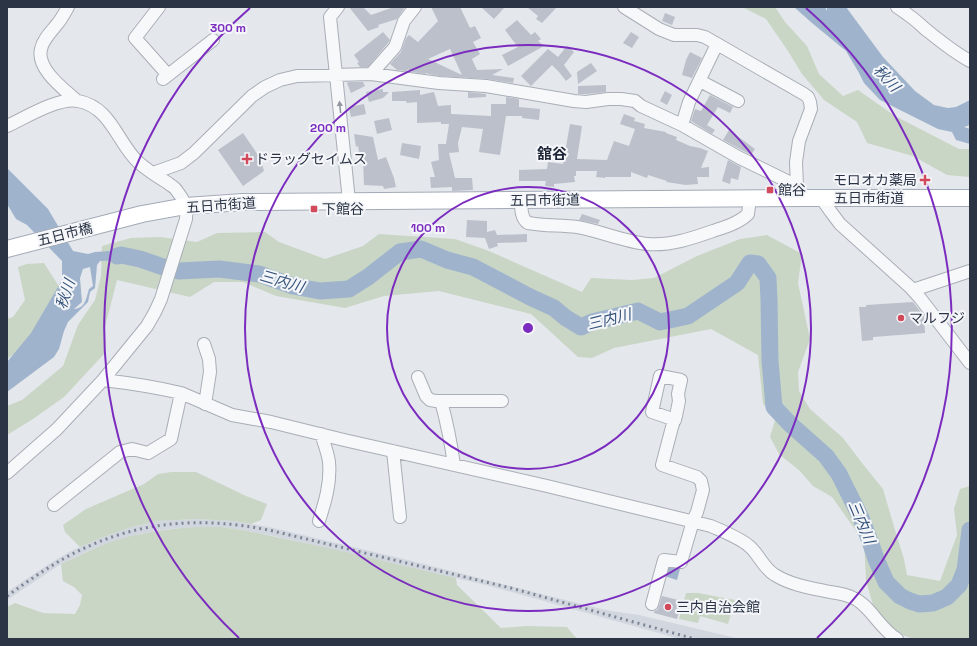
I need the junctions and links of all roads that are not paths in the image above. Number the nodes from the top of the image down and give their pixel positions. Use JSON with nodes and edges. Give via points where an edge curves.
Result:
{"nodes":[{"id":1,"x":68,"y":7,"type":"edge"},
{"id":2,"x":159,"y":7,"type":"edge"},
{"id":3,"x":338,"y":7,"type":"edge"},
{"id":4,"x":415,"y":7,"type":"edge"},
{"id":5,"x":624,"y":7,"type":"edge"},
{"id":6,"x":896,"y":7,"type":"edge"},
{"id":7,"x":214,"y":40,"type":"dead end"},
{"id":8,"x":717,"y":44,"type":"junction"},
{"id":9,"x":970,"y":61,"type":"edge"},
{"id":10,"x":371,"y":74,"type":"junction"},
{"id":11,"x":336,"y":75,"type":"junction"},
{"id":12,"x":700,"y":81,"type":"junction"},
{"id":13,"x":77,"y":101,"type":"junction"},
{"id":14,"x":738,"y":101,"type":"dead end"},
{"id":15,"x":12,"y":124,"type":"edge"},
{"id":16,"x":682,"y":125,"type":"junction"},
{"id":17,"x":153,"y":173,"type":"junction"},
{"id":18,"x":800,"y":192,"type":"junction"},
{"id":19,"x":821,"y":198,"type":"junction"},
{"id":20,"x":970,"y":198,"type":"edge"},
{"id":21,"x":750,"y":199,"type":"junction"},
{"id":22,"x":521,"y":200,"type":"junction"},
{"id":23,"x":349,"y":201,"type":"junction"},
{"id":24,"x":186,"y":206,"type":"junction"},
{"id":25,"x":122,"y":219,"type":"joint"},
{"id":26,"x":7,"y":249,"type":"edge"},
{"id":27,"x":970,"y":271,"type":"edge"},
{"id":28,"x":913,"y":290,"type":"junction"},
{"id":29,"x":204,"y":344,"type":"dead end"},
{"id":30,"x":970,"y":363,"type":"edge"},
{"id":31,"x":418,"y":377,"type":"dead end"},
{"id":32,"x":103,"y":380,"type":"junction"},
{"id":33,"x":181,"y":393,"type":"junction"},
{"id":34,"x":441,"y":401,"type":"junction"},
{"id":35,"x":502,"y":401,"type":"dead end"},
{"id":36,"x":205,"y":404,"type":"junction"},
{"id":37,"x":675,"y":420,"type":"dead end"},
{"id":38,"x":321,"y":434,"type":"junction"},
{"id":39,"x":393,"y":451,"type":"junction"},
{"id":40,"x":454,"y":465,"type":"junction"},
{"id":41,"x":7,"y":473,"type":"edge"},
{"id":42,"x":54,"y":505,"type":"dead end"},
{"id":43,"x":400,"y":517,"type":"dead end"},
{"id":44,"x":319,"y":521,"type":"dead end"},
{"id":45,"x":693,"y":521,"type":"junction"},
{"id":46,"x":652,"y":604,"type":"dead end"},
{"id":47,"x":897,"y":639,"type":"edge"}],
"edges":[{"from":1,"to":13,"type":"street","via":[[44,41],[40,54],[43,66]]},
{"from":2,"to":7,"type":"street","via":[[136,38],[165,77]]},
{"from":3,"to":11,"type":"street","via":[[330,17]]},
{"from":4,"to":10,"type":"street","via":[[404,21],[395,47]]},
{"from":5,"to":8,"type":"street","via":[[658,30],[674,35],[697,35]]},
{"from":6,"to":9,"type":"street","via":[[949,49]]},
{"from":8,"to":12,"type":"street"},
{"from":8,"to":18,"type":"street","via":[[808,98],[811,109],[799,141],[796,162]]},
{"from":10,"to":11,"type":"street"},
{"from":10,"to":16,"type":"street","via":[[486,86],[586,102],[608,99],[635,101]]},
{"from":11,"to":17,"type":"street","via":[[298,76],[265,87],[252,96],[181,163]]},
{"from":23,"to":11,"type":"street","one_way":true},
{"from":12,"to":14,"type":"street"},
{"from":12,"to":16,"type":"street","via":[[689,102]]},
{"from":13,"to":15,"type":"street","via":[[59,102]]},
{"from":13,"to":17,"type":"street","via":[[91,106],[103,115],[112,124],[132,156]]},
{"from":16,"to":18,"type":"street"},
{"from":17,"to":24,"type":"street","via":[[175,189]]},
{"from":18,"to":19,"type":"main road","name":"五日市街道"},
{"from":18,"to":21,"type":"main road","name":"五日市街道"},
{"from":19,"to":20,"type":"main road","name":"五日市街道"},
{"from":19,"to":28,"type":"street","via":[[840,224]]},
{"from":21,"to":22,"type":"main road","name":"五日市街道"},
{"from":21,"to":22,"type":"street","via":[[748,214],[740,221],[692,238],[648,244],[576,227],[528,223],[523,217]]},
{"from":22,"to":23,"type":"main road","name":"五日市街道"},
{"from":23,"to":24,"type":"main road","name":"五日市街道","via":[[243,202]]},
{"from":24,"to":25,"type":"main road","name":"五日市街道"},
{"from":24,"to":32,"type":"street","via":[[186,219],[176,254],[155,312],[147,326]]},
{"from":25,"to":26,"type":"main road","name":"五日市橋"},
{"from":27,"to":28,"type":"street"},
{"from":28,"to":30,"type":"street"},
{"from":29,"to":36,"type":"street","via":[[210,372]]},
{"from":31,"to":34,"type":"street","via":[[426,396],[430,400]]},
{"from":32,"to":33,"type":"street"},
{"from":32,"to":41,"type":"street","via":[[58,429]]},
{"from":33,"to":36,"type":"street"},
{"from":33,"to":42,"type":"street","via":[[171,439],[148,453],[132,449],[120,452]]},
{"from":34,"to":35,"type":"street"},
{"from":34,"to":40,"type":"street"},
{"from":36,"to":38,"type":"street","via":[[232,414]]},
{"from":37,"to":45,"type":"street","via":[[662,465],[702,481],[703,490]]},
{"from":38,"to":39,"type":"street"},
{"from":38,"to":44,"type":"street","via":[[329,461],[329,484]]},
{"from":39,"to":40,"type":"street"},
{"from":39,"to":43,"type":"street"},
{"from":40,"to":45,"type":"street"},
{"from":45,"to":46,"type":"street","via":[[681,562],[664,560]]},
{"from":45,"to":47,"type":"street","via":[[711,526],[749,546],[770,572],[785,581],[860,601],[884,629]]}]}
